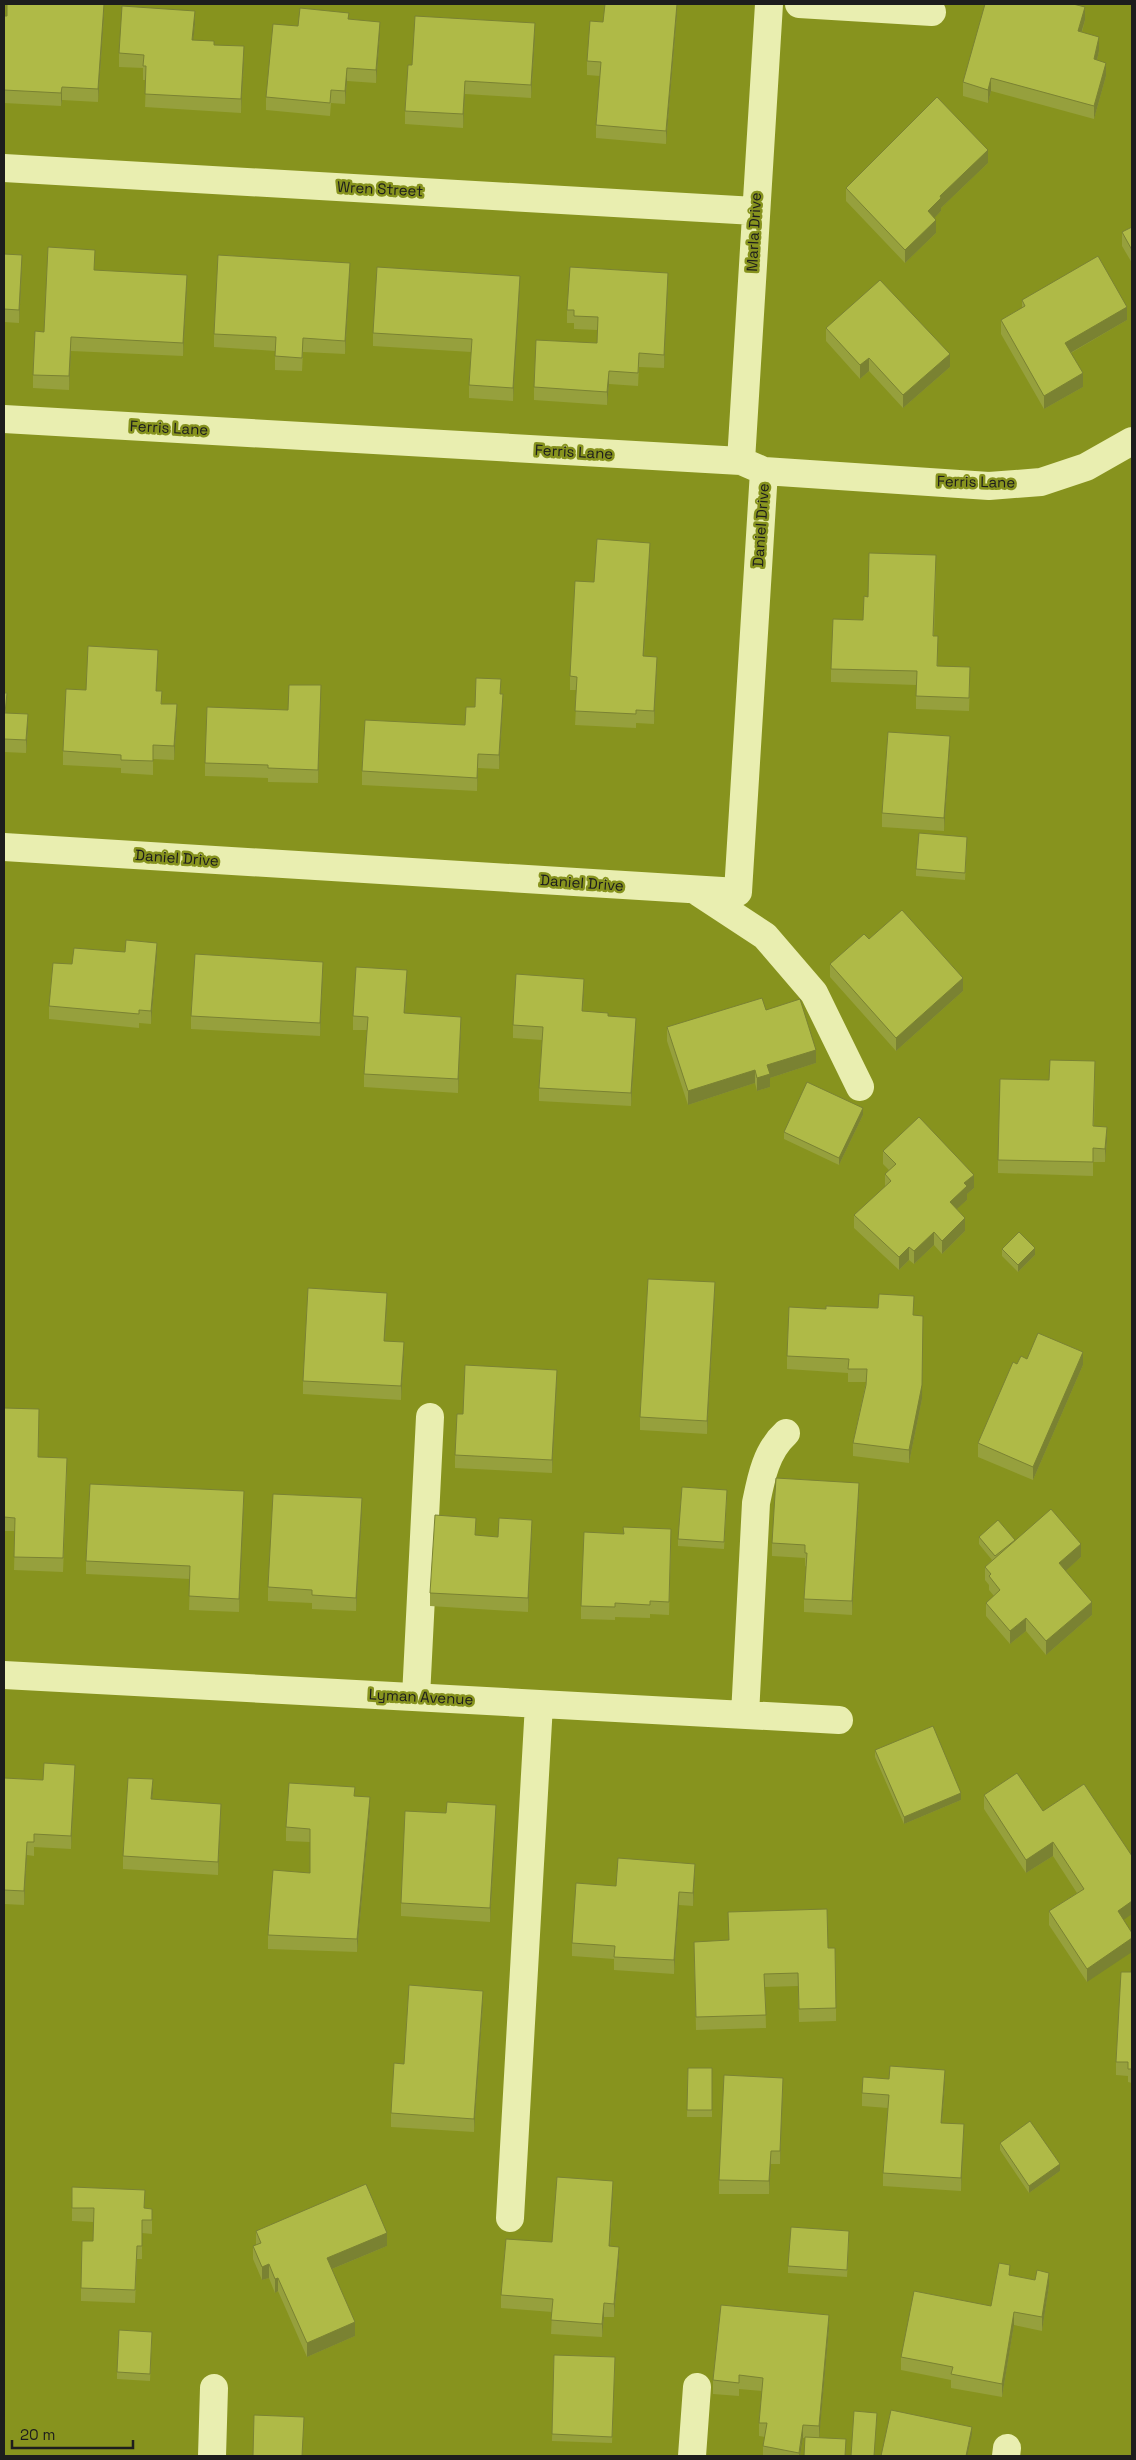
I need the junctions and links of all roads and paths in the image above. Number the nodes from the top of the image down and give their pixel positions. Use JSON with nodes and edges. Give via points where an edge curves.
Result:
{"nodes":[{"id":1,"x":769,"y":4,"type":"edge"},
{"id":2,"x":799,"y":4,"type":"edge"},
{"id":3,"x":932,"y":12,"type":"dead end"},
{"id":4,"x":4,"y":168,"type":"edge"},
{"id":5,"x":755,"y":211,"type":"junction"},
{"id":6,"x":4,"y":419,"type":"edge"},
{"id":7,"x":1132,"y":441,"type":"edge"},
{"id":8,"x":752,"y":466,"type":"junction"},
{"id":9,"x":4,"y":847,"type":"edge"},
{"id":10,"x":693,"y":890,"type":"junction"},
{"id":11,"x":860,"y":1086,"type":"dead end"},
{"id":12,"x":430,"y":1417,"type":"dead end"},
{"id":13,"x":786,"y":1433,"type":"dead end"},
{"id":14,"x":4,"y":1675,"type":"edge"},
{"id":15,"x":416,"y":1697,"type":"junction"},
{"id":16,"x":539,"y":1704,"type":"junction"},
{"id":17,"x":745,"y":1715,"type":"junction"},
{"id":18,"x":839,"y":1720,"type":"dead end"},
{"id":19,"x":510,"y":2218,"type":"dead end"},
{"id":20,"x":697,"y":2387,"type":"dead end"},
{"id":21,"x":214,"y":2388,"type":"dead end"},
{"id":22,"x":212,"y":2456,"type":"edge"},
{"id":23,"x":692,"y":2456,"type":"edge"}],
"edges":[{"from":1,"to":5,"type":"street","name":"Marla Drive"},
{"from":2,"to":3,"type":"street"},
{"from":4,"to":5,"type":"street","name":"Wren Street"},
{"from":5,"to":8,"type":"street","name":"Marla Drive"},
{"from":6,"to":8,"type":"street","name":"Ferris Lane"},
{"from":7,"to":8,"type":"street","name":"Ferris Lane","via":[[1086,467],[1041,482],[989,486]]},
{"from":8,"to":10,"type":"street","name":"Daniel Drive","via":[[738,892]]},
{"from":9,"to":10,"type":"street","name":"Daniel Drive"},
{"from":10,"to":11,"type":"street","via":[[765,936],[814,993]]},
{"from":12,"to":15,"type":"street"},
{"from":13,"to":17,"type":"street","via":[[778,1440],[762,1470],[756,1503]]},
{"from":14,"to":15,"type":"street","name":"Lyman Avenue"},
{"from":15,"to":16,"type":"street","name":"Lyman Avenue"},
{"from":16,"to":17,"type":"street","name":"Lyman Avenue"},
{"from":16,"to":19,"type":"street"},
{"from":17,"to":18,"type":"street","name":"Lyman Avenue"},
{"from":20,"to":23,"type":"street"},
{"from":21,"to":22,"type":"street"}]}
